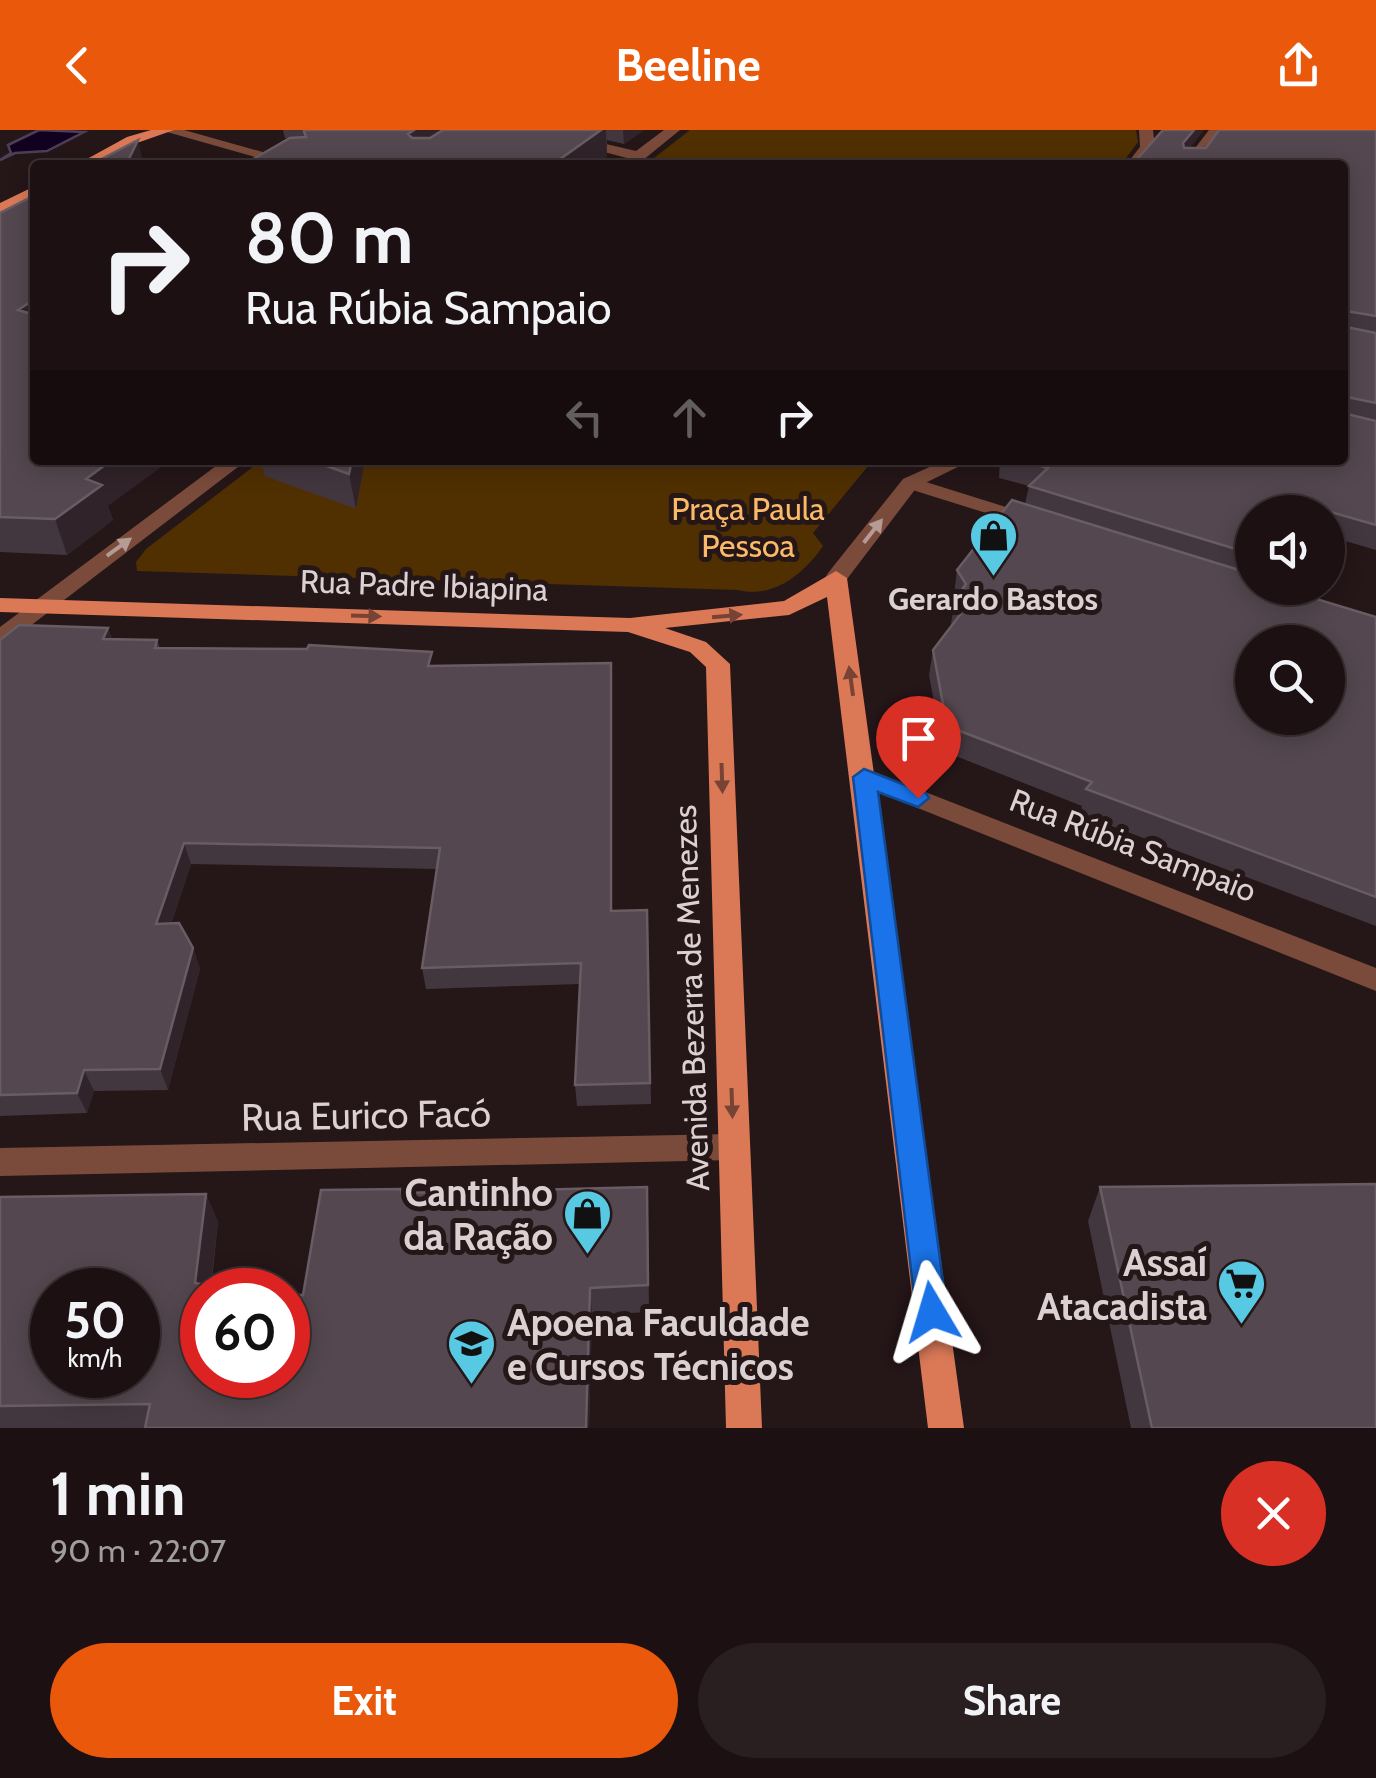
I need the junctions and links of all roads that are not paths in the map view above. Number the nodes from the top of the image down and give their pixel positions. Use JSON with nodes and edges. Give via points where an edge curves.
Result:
{"nodes":[{"id":1,"x":167,"y":130,"type":"edge"},
{"id":2,"x":527,"y":130,"type":"edge"},
{"id":3,"x":673,"y":130,"type":"edge"},
{"id":4,"x":1146,"y":130,"type":"edge"},
{"id":5,"x":1217,"y":130,"type":"edge"},
{"id":6,"x":135,"y":135,"type":"edge"},
{"id":7,"x":92,"y":160,"type":"edge"},
{"id":8,"x":282,"y":160,"type":"edge"},
{"id":9,"x":633,"y":160,"type":"edge"},
{"id":10,"x":1138,"y":160,"type":"edge"},
{"id":11,"x":1194,"y":160,"type":"edge"},
{"id":12,"x":30,"y":194,"type":"edge"},
{"id":13,"x":0,"y":209,"type":"edge"},
{"id":14,"x":230,"y":465,"type":"edge"},
{"id":15,"x":913,"y":465,"type":"edge"},
{"id":16,"x":951,"y":465,"type":"edge"},
{"id":17,"x":910,"y":483,"type":"junction"},
{"id":18,"x":1064,"y":531,"type":"edge"},
{"id":19,"x":836,"y":578,"type":"junction"},
{"id":20,"x":0,"y":605,"type":"edge"},
{"id":21,"x":42,"y":607,"type":"junction"},
{"id":22,"x":630,"y":625,"type":"junction"},
{"id":23,"x":0,"y":638,"type":"edge"},
{"id":24,"x":864,"y":777,"type":"junction"},
{"id":25,"x":1376,"y":980,"type":"edge"},
{"id":26,"x":733,"y":1147,"type":"junction"},
{"id":27,"x":0,"y":1162,"type":"edge"},
{"id":28,"x":744,"y":1428,"type":"edge"},
{"id":29,"x":946,"y":1428,"type":"edge"}],
"edges":[{"from":1,"to":6,"type":"main road"},
{"from":1,"to":8,"type":"street"},
{"from":2,"to":9,"type":"street"},
{"from":3,"to":9,"type":"street"},
{"from":4,"to":10,"type":"street","via":[[1148,147]]},
{"from":5,"to":11,"type":"street"},
{"from":6,"to":7,"type":"main road"},
{"from":12,"to":13,"type":"main road"},
{"from":21,"to":14,"type":"street","one_way":true},
{"from":15,"to":17,"type":"street"},
{"from":16,"to":17,"type":"street"},
{"from":17,"to":18,"type":"street"},
{"from":19,"to":17,"type":"street","one_way":true},
{"from":22,"to":19,"type":"main road","name":"Rua Padre Ibiapina","one_way":true,"via":[[789,608]]},
{"from":24,"to":19,"type":"main road","one_way":true},
{"from":20,"to":21,"type":"main road","name":"Rua Padre Ibiapina"},
{"from":21,"to":22,"type":"main road","name":"Rua Padre Ibiapina","one_way":true},
{"from":21,"to":23,"type":"street"},
{"from":22,"to":26,"type":"main road","name":"Avenida Bezerra de Menezes","one_way":true,"via":[[698,647],[718,664]]},
{"from":24,"to":25,"type":"street","name":"Rua Rúbia Sampaio"},
{"from":24,"to":29,"type":"main road"},
{"from":26,"to":27,"type":"street","name":"Rua Eurico Facó"},
{"from":26,"to":28,"type":"main road","name":"Avenida Bezerra de Menezes"}]}
